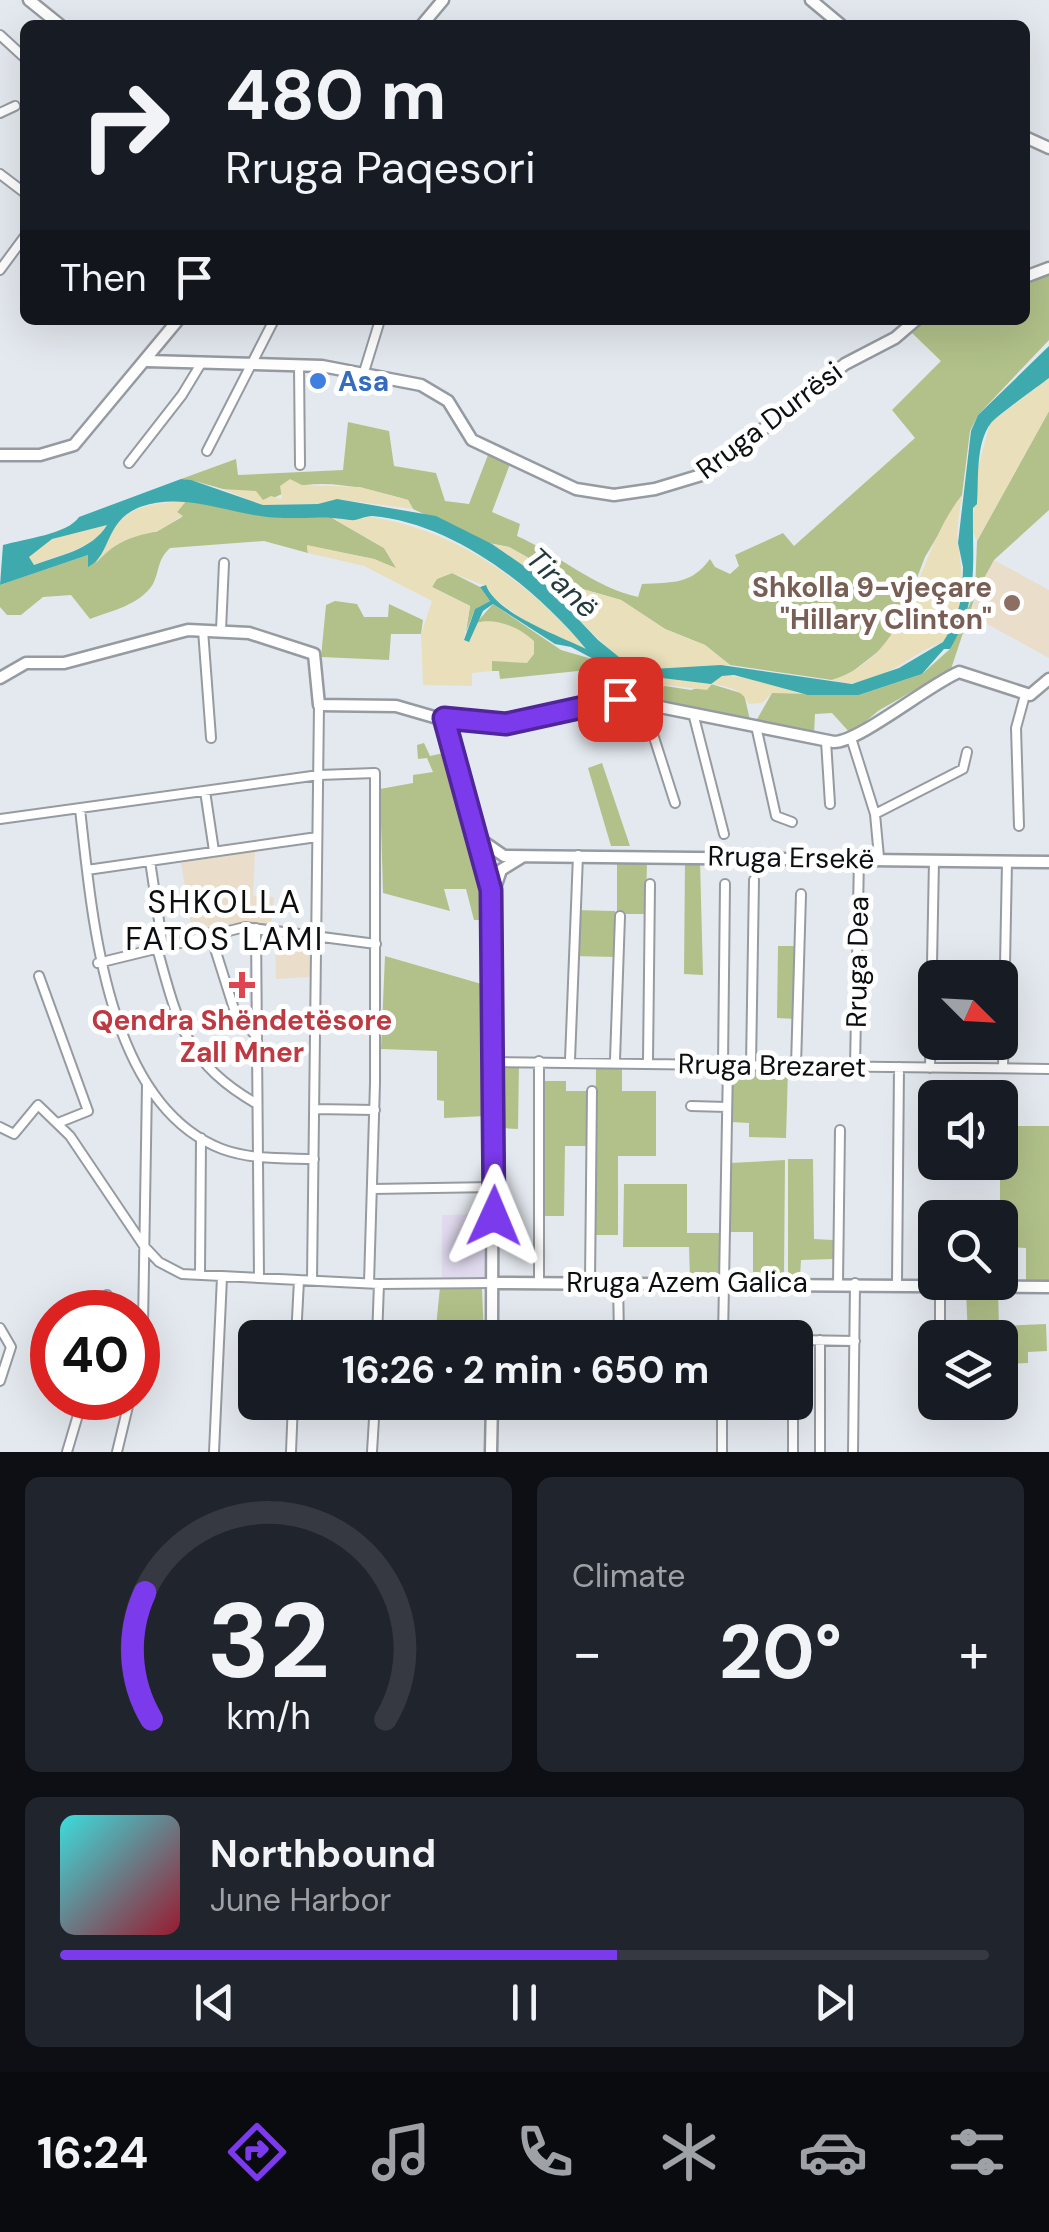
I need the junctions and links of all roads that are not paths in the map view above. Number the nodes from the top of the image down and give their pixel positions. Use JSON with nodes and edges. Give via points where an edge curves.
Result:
{"nodes":[{"id":1,"x":30,"y":0,"type":"edge"},
{"id":2,"x":443,"y":0,"type":"edge"},
{"id":3,"x":811,"y":0,"type":"edge"},
{"id":4,"x":54,"y":20,"type":"edge"},
{"id":5,"x":426,"y":20,"type":"edge"},
{"id":6,"x":835,"y":20,"type":"edge"},
{"id":7,"x":0,"y":35,"type":"edge"},
{"id":8,"x":20,"y":53,"type":"edge"},
{"id":9,"x":15,"y":106,"type":"dead end"},
{"id":10,"x":0,"y":113,"type":"edge"},
{"id":11,"x":0,"y":174,"type":"edge"},
{"id":12,"x":20,"y":189,"type":"edge"},
{"id":13,"x":20,"y":244,"type":"edge"},
{"id":14,"x":0,"y":270,"type":"edge"},
{"id":15,"x":174,"y":325,"type":"edge"},
{"id":16,"x":271,"y":325,"type":"edge"},
{"id":17,"x":378,"y":325,"type":"edge"},
{"id":18,"x":910,"y":325,"type":"edge"},
{"id":19,"x":147,"y":361,"type":"junction"},
{"id":20,"x":202,"y":362,"type":"junction"},
{"id":21,"x":249,"y":364,"type":"junction"},
{"id":22,"x":299,"y":366,"type":"junction"},
{"id":23,"x":364,"y":372,"type":"junction"},
{"id":24,"x":207,"y":451,"type":"dead end"},
{"id":25,"x":0,"y":455,"type":"edge"},
{"id":26,"x":129,"y":463,"type":"dead end"},
{"id":27,"x":300,"y":465,"type":"dead end"},
{"id":28,"x":224,"y":563,"type":"dead end"},
{"id":29,"x":204,"y":630,"type":"junction"},
{"id":30,"x":220,"y":630,"type":"junction"},
{"id":31,"x":0,"y":678,"type":"edge"},
{"id":32,"x":1049,"y":678,"type":"edge"},
{"id":33,"x":1025,"y":694,"type":"junction"},
{"id":34,"x":642,"y":702,"type":"junction"},
{"id":35,"x":319,"y":705,"type":"junction"},
{"id":36,"x":693,"y":713,"type":"junction"},
{"id":37,"x":444,"y":718,"type":"junction"},
{"id":38,"x":756,"y":726,"type":"junction"},
{"id":39,"x":211,"y":738,"type":"dead end"},
{"id":40,"x":852,"y":741,"type":"junction"},
{"id":41,"x":826,"y":742,"type":"junction"},
{"id":42,"x":966,"y":752,"type":"dead end"},
{"id":43,"x":319,"y":775,"type":"junction"},
{"id":44,"x":204,"y":791,"type":"junction"},
{"id":45,"x":675,"y":804,"type":"dead end"},
{"id":46,"x":830,"y":804,"type":"dead end"},
{"id":47,"x":80,"y":809,"type":"junction"},
{"id":48,"x":875,"y":814,"type":"junction"},
{"id":49,"x":0,"y":818,"type":"edge"},
{"id":50,"x":792,"y":822,"type":"dead end"},
{"id":51,"x":1019,"y":826,"type":"dead end"},
{"id":52,"x":724,"y":834,"type":"dead end"},
{"id":53,"x":316,"y":837,"type":"junction"},
{"id":54,"x":479,"y":837,"type":"junction"},
{"id":55,"x":214,"y":851,"type":"junction"},
{"id":56,"x":578,"y":854,"type":"junction"},
{"id":57,"x":859,"y":858,"type":"junction"},
{"id":58,"x":880,"y":858,"type":"junction"},
{"id":59,"x":505,"y":860,"type":"junction"},
{"id":60,"x":934,"y":860,"type":"junction"},
{"id":61,"x":150,"y":861,"type":"junction"},
{"id":62,"x":1007,"y":862,"type":"junction"},
{"id":63,"x":1049,"y":862,"type":"edge"},
{"id":64,"x":487,"y":866,"type":"junction"},
{"id":65,"x":87,"y":870,"type":"junction"},
{"id":66,"x":754,"y":880,"type":"dead end"},
{"id":67,"x":650,"y":884,"type":"dead end"},
{"id":68,"x":725,"y":884,"type":"dead end"},
{"id":69,"x":801,"y":894,"type":"dead end"},
{"id":70,"x":493,"y":907,"type":"junction"},
{"id":71,"x":620,"y":916,"type":"dead end"},
{"id":72,"x":256,"y":928,"type":"junction"},
{"id":73,"x":210,"y":932,"type":"junction"},
{"id":74,"x":316,"y":936,"type":"junction"},
{"id":75,"x":376,"y":944,"type":"junction"},
{"id":76,"x":160,"y":947,"type":"junction"},
{"id":77,"x":98,"y":963,"type":"junction"},
{"id":78,"x":39,"y":976,"type":"dead end"},
{"id":79,"x":257,"y":1038,"type":"junction"},
{"id":80,"x":570,"y":1060,"type":"junction"},
{"id":81,"x":616,"y":1060,"type":"junction"},
{"id":82,"x":494,"y":1062,"type":"junction"},
{"id":83,"x":540,"y":1062,"type":"junction"},
{"id":84,"x":648,"y":1062,"type":"junction"},
{"id":85,"x":725,"y":1065,"type":"junction"},
{"id":86,"x":752,"y":1066,"type":"junction"},
{"id":87,"x":796,"y":1066,"type":"junction"},
{"id":88,"x":855,"y":1067,"type":"junction"},
{"id":89,"x":899,"y":1067,"type":"junction"},
{"id":90,"x":930,"y":1068,"type":"junction"},
{"id":91,"x":1003,"y":1068,"type":"junction"},
{"id":92,"x":1049,"y":1068,"type":"edge"},
{"id":93,"x":147,"y":1085,"type":"junction"},
{"id":94,"x":592,"y":1091,"type":"dead end"},
{"id":95,"x":258,"y":1104,"type":"junction"},
{"id":96,"x":691,"y":1106,"type":"dead end"},
{"id":97,"x":727,"y":1107,"type":"junction"},
{"id":98,"x":314,"y":1109,"type":"junction"},
{"id":99,"x":375,"y":1110,"type":"junction"},
{"id":100,"x":58,"y":1123,"type":"junction"},
{"id":101,"x":0,"y":1127,"type":"edge"},
{"id":102,"x":840,"y":1130,"type":"dead end"},
{"id":103,"x":201,"y":1138,"type":"junction"},
{"id":104,"x":258,"y":1157,"type":"junction"},
{"id":105,"x":314,"y":1159,"type":"junction"},
{"id":106,"x":495,"y":1187,"type":"junction"},
{"id":107,"x":372,"y":1188,"type":"junction"},
{"id":108,"x":144,"y":1246,"type":"junction"},
{"id":109,"x":200,"y":1276,"type":"junction"},
{"id":110,"x":222,"y":1277,"type":"junction"},
{"id":111,"x":259,"y":1278,"type":"junction"},
{"id":112,"x":299,"y":1280,"type":"junction"},
{"id":113,"x":312,"y":1280,"type":"junction"},
{"id":114,"x":618,"y":1281,"type":"junction"},
{"id":115,"x":493,"y":1282,"type":"junction"},
{"id":116,"x":540,"y":1282,"type":"junction"},
{"id":117,"x":590,"y":1282,"type":"junction"},
{"id":118,"x":724,"y":1282,"type":"junction"},
{"id":119,"x":374,"y":1283,"type":"junction"},
{"id":120,"x":838,"y":1283,"type":"junction"},
{"id":121,"x":855,"y":1283,"type":"junction"},
{"id":122,"x":897,"y":1283,"type":"junction"},
{"id":123,"x":918,"y":1283,"type":"edge"},
{"id":124,"x":1018,"y":1286,"type":"edge"},
{"id":125,"x":1049,"y":1287,"type":"edge"},
{"id":126,"x":142,"y":1290,"type":"edge"},
{"id":127,"x":297,"y":1320,"type":"edge"},
{"id":128,"x":376,"y":1320,"type":"edge"},
{"id":129,"x":492,"y":1320,"type":"edge"},
{"id":130,"x":619,"y":1320,"type":"edge"},
{"id":131,"x":723,"y":1320,"type":"edge"},
{"id":132,"x":0,"y":1328,"type":"edge"},
{"id":133,"x":813,"y":1340,"type":"edge"},
{"id":134,"x":820,"y":1340,"type":"junction"},
{"id":135,"x":855,"y":1341,"type":"junction"},
{"id":136,"x":0,"y":1381,"type":"edge"},
{"id":137,"x":76,"y":1420,"type":"edge"},
{"id":138,"x":125,"y":1420,"type":"edge"},
{"id":139,"x":292,"y":1420,"type":"edge"},
{"id":140,"x":374,"y":1420,"type":"edge"},
{"id":141,"x":492,"y":1420,"type":"edge"},
{"id":142,"x":722,"y":1420,"type":"edge"},
{"id":143,"x":793,"y":1420,"type":"edge"},
{"id":144,"x":67,"y":1452,"type":"edge"},
{"id":145,"x":117,"y":1452,"type":"edge"},
{"id":146,"x":214,"y":1452,"type":"edge"},
{"id":147,"x":291,"y":1452,"type":"edge"},
{"id":148,"x":372,"y":1452,"type":"edge"},
{"id":149,"x":491,"y":1452,"type":"edge"},
{"id":150,"x":722,"y":1452,"type":"edge"},
{"id":151,"x":792,"y":1452,"type":"edge"},
{"id":152,"x":820,"y":1452,"type":"edge"},
{"id":153,"x":853,"y":1452,"type":"edge"}],
"edges":[{"from":1,"to":4,"type":"street"},
{"from":2,"to":5,"type":"street"},
{"from":3,"to":6,"type":"street"},
{"from":7,"to":8,"type":"street"},
{"from":9,"to":10,"type":"street"},
{"from":11,"to":12,"type":"street"},
{"from":13,"to":14,"type":"street"},
{"from":15,"to":19,"type":"street"},
{"from":16,"to":21,"type":"street"},
{"from":17,"to":23,"type":"street"},
{"from":18,"to":23,"type":"street","name":"Rruga Durrësi","via":[[845,364],[708,472],[642,492],[576,489],[472,440],[432,389]]},
{"from":19,"to":20,"type":"street","name":"Rruga Durrësi"},
{"from":19,"to":25,"type":"street","via":[[74,445],[40,455]]},
{"from":20,"to":21,"type":"street","name":"Rruga Durrësi"},
{"from":20,"to":26,"type":"street"},
{"from":21,"to":22,"type":"street","name":"Rruga Durrësi"},
{"from":21,"to":24,"type":"street"},
{"from":22,"to":23,"type":"street","name":"Rruga Durrësi"},
{"from":22,"to":27,"type":"street"},
{"from":28,"to":30,"type":"street"},
{"from":29,"to":30,"type":"street"},
{"from":29,"to":31,"type":"street","via":[[64,662],[26,662]]},
{"from":29,"to":39,"type":"street"},
{"from":30,"to":35,"type":"street","via":[[314,654]]},
{"from":32,"to":33,"type":"street"},
{"from":33,"to":40,"type":"street","via":[[959,672]]},
{"from":33,"to":51,"type":"street","via":[[1016,728]]},
{"from":34,"to":36,"type":"street"},
{"from":34,"to":37,"type":"street","via":[[604,700],[506,724]]},
{"from":34,"to":45,"type":"street"},
{"from":35,"to":37,"type":"street","via":[[396,706]]},
{"from":35,"to":43,"type":"street"},
{"from":36,"to":38,"type":"street"},
{"from":36,"to":52,"type":"street"},
{"from":37,"to":54,"type":"street"},
{"from":38,"to":41,"type":"street"},
{"from":38,"to":50,"type":"street","via":[[776,816]]},
{"from":40,"to":41,"type":"street"},
{"from":40,"to":48,"type":"street"},
{"from":41,"to":46,"type":"street"},
{"from":42,"to":48,"type":"street","via":[[962,769]]},
{"from":43,"to":44,"type":"street"},
{"from":43,"to":53,"type":"street"},
{"from":43,"to":75,"type":"street","via":[[374,773]]},
{"from":44,"to":47,"type":"street"},
{"from":44,"to":55,"type":"street"},
{"from":47,"to":49,"type":"street"},
{"from":47,"to":65,"type":"street"},
{"from":48,"to":58,"type":"street"},
{"from":53,"to":55,"type":"street"},
{"from":53,"to":74,"type":"street"},
{"from":54,"to":59,"type":"street"},
{"from":54,"to":64,"type":"street"},
{"from":55,"to":61,"type":"street"},
{"from":56,"to":57,"type":"street","name":"Rruga Ersekë"},
{"from":56,"to":59,"type":"street","name":"Rruga Ersekë"},
{"from":56,"to":80,"type":"street"},
{"from":57,"to":58,"type":"street","name":"Rruga Ersekë"},
{"from":57,"to":88,"type":"street","name":"Rruga Dea"},
{"from":58,"to":60,"type":"street","name":"Rruga Ersekë"},
{"from":59,"to":64,"type":"street"},
{"from":59,"to":70,"type":"street"},
{"from":60,"to":62,"type":"street","name":"Rruga Ersekë"},
{"from":60,"to":90,"type":"street"},
{"from":61,"to":65,"type":"street"},
{"from":61,"to":76,"type":"street"},
{"from":62,"to":63,"type":"street","name":"Rruga Ersekë"},
{"from":62,"to":91,"type":"street"},
{"from":64,"to":70,"type":"street"},
{"from":65,"to":77,"type":"street"},
{"from":66,"to":86,"type":"street"},
{"from":67,"to":84,"type":"street"},
{"from":68,"to":85,"type":"street"},
{"from":69,"to":87,"type":"street"},
{"from":70,"to":82,"type":"street"},
{"from":71,"to":81,"type":"street"},
{"from":72,"to":73,"type":"street"},
{"from":72,"to":74,"type":"street"},
{"from":72,"to":79,"type":"street"},
{"from":73,"to":76,"type":"street"},
{"from":73,"to":79,"type":"street","via":[[234,1012]]},
{"from":74,"to":75,"type":"street"},
{"from":74,"to":98,"type":"street"},
{"from":75,"to":99,"type":"street"},
{"from":76,"to":77,"type":"street"},
{"from":76,"to":95,"type":"street","via":[[186,1040],[213,1074]]},
{"from":77,"to":93,"type":"street"},
{"from":78,"to":100,"type":"street","via":[[88,1111]]},
{"from":79,"to":95,"type":"street"},
{"from":80,"to":81,"type":"street","name":"Rruga Brezaret"},
{"from":80,"to":83,"type":"street","name":"Rruga Brezaret"},
{"from":81,"to":84,"type":"street","name":"Rruga Brezaret"},
{"from":82,"to":83,"type":"street","name":"Rruga Brezaret"},
{"from":82,"to":106,"type":"street"},
{"from":83,"to":116,"type":"street"},
{"from":84,"to":85,"type":"street","name":"Rruga Brezaret"},
{"from":85,"to":86,"type":"street","name":"Rruga Brezaret"},
{"from":85,"to":97,"type":"street"},
{"from":86,"to":87,"type":"street","name":"Rruga Brezaret"},
{"from":87,"to":88,"type":"street","name":"Rruga Brezaret"},
{"from":88,"to":89,"type":"street","name":"Rruga Brezaret"},
{"from":89,"to":90,"type":"street","name":"Rruga Brezaret"},
{"from":89,"to":122,"type":"street"},
{"from":90,"to":91,"type":"street","name":"Rruga Brezaret"},
{"from":91,"to":92,"type":"street","name":"Rruga Brezaret"},
{"from":93,"to":103,"type":"street"},
{"from":93,"to":108,"type":"street"},
{"from":94,"to":117,"type":"street"},
{"from":95,"to":104,"type":"street"},
{"from":96,"to":97,"type":"street"},
{"from":97,"to":118,"type":"street"},
{"from":98,"to":99,"type":"street"},
{"from":98,"to":105,"type":"street"},
{"from":99,"to":107,"type":"street"},
{"from":100,"to":101,"type":"street","via":[[38,1106],[14,1134]]},
{"from":100,"to":108,"type":"street","name":"Rruga Azem Galica"},
{"from":102,"to":120,"type":"street"},
{"from":103,"to":104,"type":"street"},
{"from":103,"to":109,"type":"street"},
{"from":104,"to":105,"type":"street"},
{"from":104,"to":111,"type":"street"},
{"from":105,"to":113,"type":"street"},
{"from":106,"to":107,"type":"street"},
{"from":106,"to":115,"type":"street"},
{"from":107,"to":119,"type":"street"},
{"from":108,"to":109,"type":"street","name":"Rruga Azem Galica","via":[[167,1268]]},
{"from":108,"to":126,"type":"street"},
{"from":109,"to":110,"type":"street","name":"Rruga Azem Galica"},
{"from":110,"to":111,"type":"street","name":"Rruga Azem Galica"},
{"from":110,"to":146,"type":"street"},
{"from":111,"to":112,"type":"street","name":"Rruga Azem Galica"},
{"from":112,"to":113,"type":"street","name":"Rruga Azem Galica"},
{"from":112,"to":127,"type":"street"},
{"from":113,"to":119,"type":"street","name":"Rruga Azem Galica"},
{"from":114,"to":117,"type":"street","name":"Rruga Azem Galica"},
{"from":114,"to":118,"type":"street","name":"Rruga Azem Galica"},
{"from":114,"to":130,"type":"street"},
{"from":115,"to":116,"type":"street","name":"Rruga Azem Galica"},
{"from":115,"to":119,"type":"street","name":"Rruga Azem Galica"},
{"from":115,"to":129,"type":"street"},
{"from":116,"to":117,"type":"street","name":"Rruga Azem Galica"},
{"from":118,"to":120,"type":"street","name":"Rruga Azem Galica"},
{"from":118,"to":131,"type":"street"},
{"from":119,"to":128,"type":"street"},
{"from":120,"to":121,"type":"street","name":"Rruga Azem Galica"},
{"from":121,"to":122,"type":"street","name":"Rruga Azem Galica"},
{"from":121,"to":135,"type":"street"},
{"from":122,"to":123,"type":"street","name":"Rruga Azem Galica"},
{"from":124,"to":125,"type":"street","name":"Rruga Azem Galica"},
{"from":132,"to":136,"type":"street","via":[[11,1347]]},
{"from":133,"to":134,"type":"street"},
{"from":134,"to":135,"type":"street"},
{"from":134,"to":152,"type":"street"},
{"from":135,"to":153,"type":"street"},
{"from":137,"to":144,"type":"street"},
{"from":138,"to":145,"type":"street"},
{"from":139,"to":147,"type":"street"},
{"from":140,"to":148,"type":"street"},
{"from":141,"to":149,"type":"street"},
{"from":142,"to":150,"type":"street"},
{"from":143,"to":151,"type":"street"}]}
